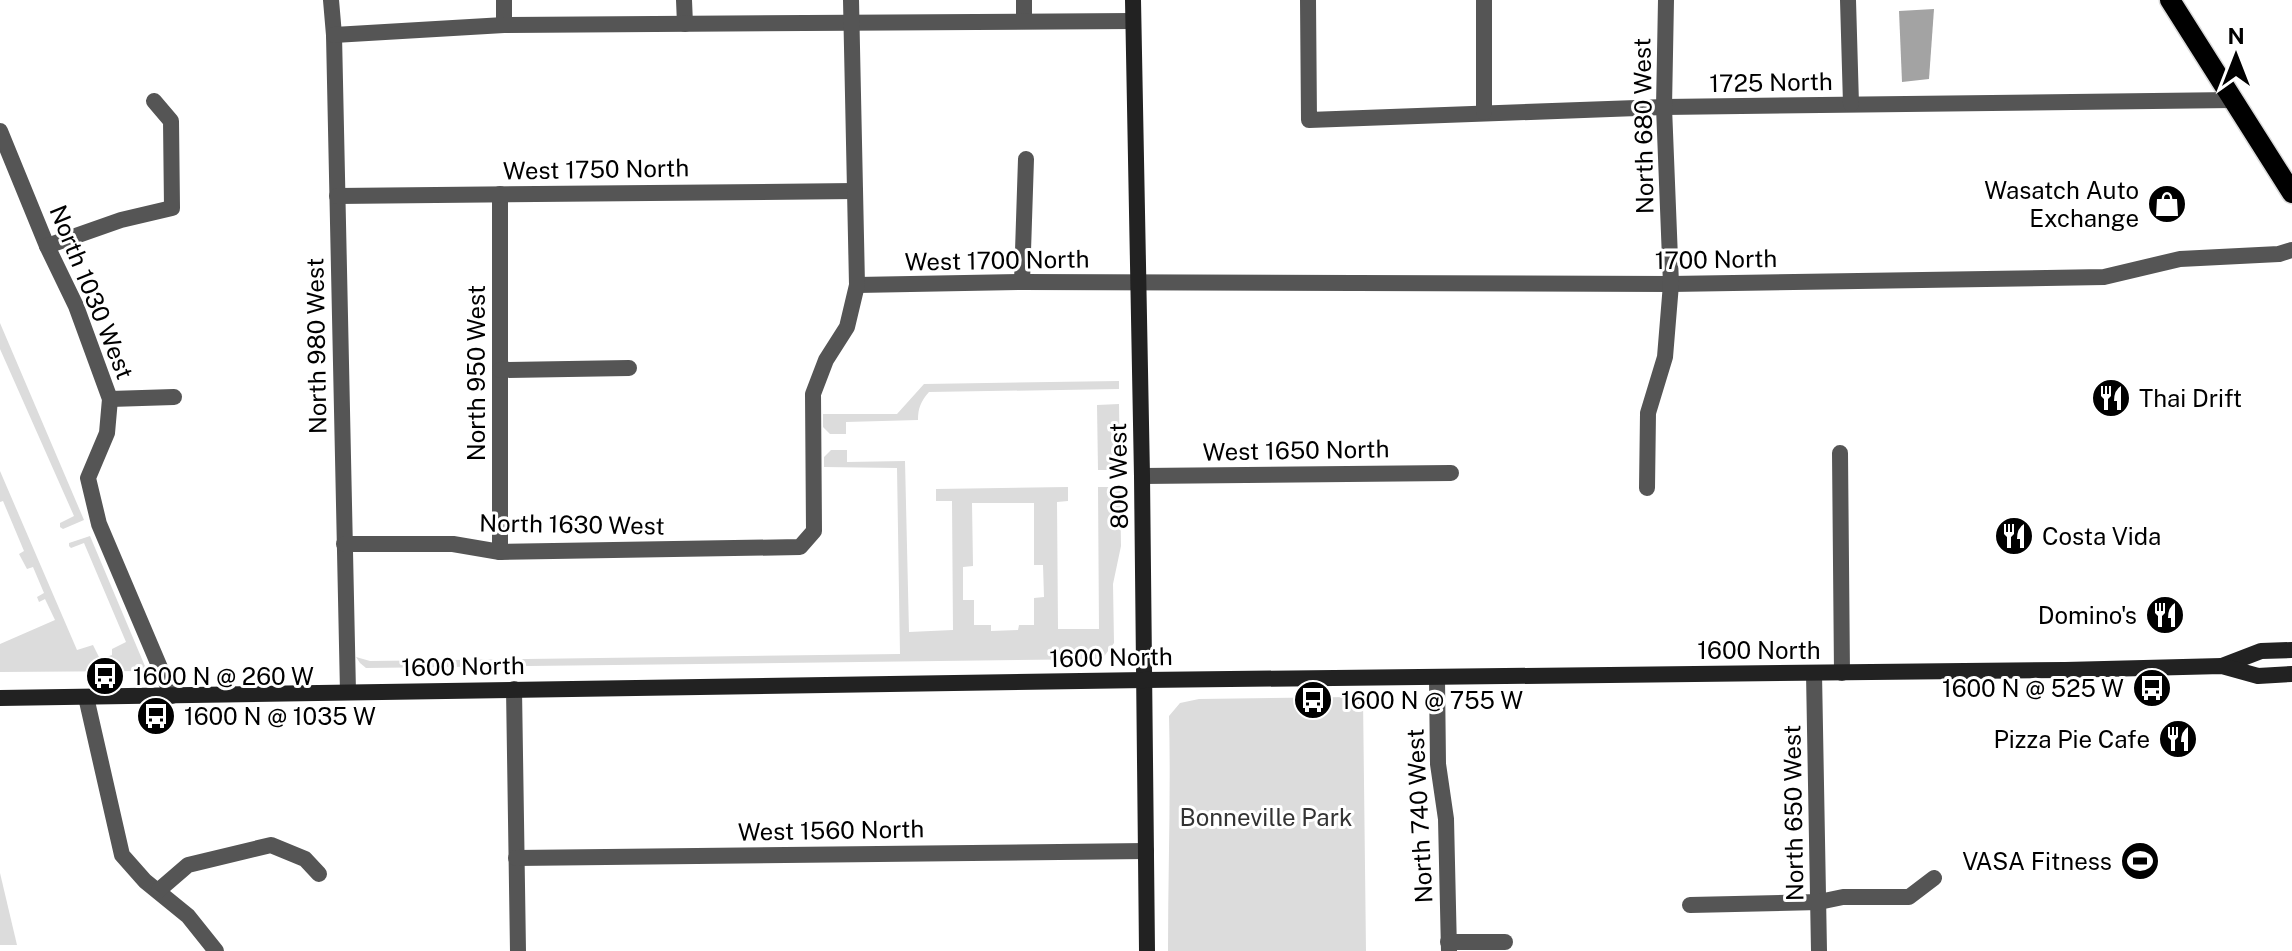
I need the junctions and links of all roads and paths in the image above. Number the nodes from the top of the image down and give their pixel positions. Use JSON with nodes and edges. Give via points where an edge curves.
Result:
{"nodes":[{"id":1,"x":331,"y":0,"type":"edge"},
{"id":2,"x":504,"y":0,"type":"edge"},
{"id":3,"x":684,"y":0,"type":"edge"},
{"id":4,"x":851,"y":0,"type":"edge"},
{"id":5,"x":1024,"y":0,"type":"edge"},
{"id":6,"x":1133,"y":0,"type":"edge"},
{"id":7,"x":1308,"y":0,"type":"edge"},
{"id":8,"x":1484,"y":0,"type":"edge"},
{"id":9,"x":1666,"y":0,"type":"edge"},
{"id":10,"x":1848,"y":0,"type":"edge"},
{"id":11,"x":2170,"y":0,"type":"edge"},
{"id":12,"x":1024,"y":21,"type":"junction"},
{"id":13,"x":1133,"y":21,"type":"junction"},
{"id":14,"x":685,"y":24,"type":"junction"},
{"id":15,"x":851,"y":24,"type":"junction"},
{"id":16,"x":504,"y":25,"type":"junction"},
{"id":17,"x":334,"y":35,"type":"junction"},
{"id":18,"x":2233,"y":100,"type":"junction"},
{"id":19,"x":154,"y":101,"type":"dead end"},
{"id":20,"x":1851,"y":104,"type":"junction"},
{"id":21,"x":1664,"y":107,"type":"junction"},
{"id":22,"x":1484,"y":112,"type":"junction"},
{"id":23,"x":0,"y":131,"type":"edge"},
{"id":24,"x":1026,"y":159,"type":"dead end"},
{"id":25,"x":855,"y":191,"type":"junction"},
{"id":26,"x":2292,"y":193,"type":"edge"},
{"id":27,"x":500,"y":194,"type":"junction"},
{"id":28,"x":337,"y":196,"type":"junction"},
{"id":29,"x":47,"y":246,"type":"junction"},
{"id":30,"x":2292,"y":250,"type":"edge"},
{"id":31,"x":1022,"y":282,"type":"junction"},
{"id":32,"x":1138,"y":283,"type":"junction"},
{"id":33,"x":1671,"y":284,"type":"junction"},
{"id":34,"x":857,"y":285,"type":"junction"},
{"id":35,"x":629,"y":368,"type":"dead end"},
{"id":36,"x":500,"y":370,"type":"junction"},
{"id":37,"x":174,"y":397,"type":"dead end"},
{"id":38,"x":110,"y":399,"type":"junction"},
{"id":39,"x":1840,"y":453,"type":"dead end"},
{"id":40,"x":1451,"y":473,"type":"dead end"},
{"id":41,"x":1142,"y":476,"type":"junction"},
{"id":42,"x":1647,"y":488,"type":"dead end"},
{"id":43,"x":344,"y":544,"type":"junction"},
{"id":44,"x":500,"y":552,"type":"junction"},
{"id":45,"x":2292,"y":650,"type":"edge"},
{"id":46,"x":2222,"y":666,"type":"junction"},
{"id":47,"x":1814,"y":673,"type":"junction"},
{"id":48,"x":1842,"y":673,"type":"junction"},
{"id":49,"x":2292,"y":674,"type":"edge"},
{"id":50,"x":1437,"y":678,"type":"junction"},
{"id":51,"x":1145,"y":680,"type":"junction"},
{"id":52,"x":514,"y":689,"type":"junction"},
{"id":53,"x":348,"y":692,"type":"junction"},
{"id":54,"x":172,"y":696,"type":"junction"},
{"id":55,"x":86,"y":697,"type":"junction"},
{"id":56,"x":0,"y":698,"type":"edge"},
{"id":57,"x":1146,"y":851,"type":"junction"},
{"id":58,"x":516,"y":858,"type":"junction"},
{"id":59,"x":319,"y":874,"type":"dead end"},
{"id":60,"x":1934,"y":878,"type":"dead end"},
{"id":61,"x":159,"y":890,"type":"junction"},
{"id":62,"x":1819,"y":902,"type":"junction"},
{"id":63,"x":1690,"y":905,"type":"dead end"},
{"id":64,"x":1505,"y":942,"type":"dead end"},
{"id":65,"x":1448,"y":946,"type":"edge"},
{"id":66,"x":211,"y":949,"type":"edge"},
{"id":67,"x":518,"y":951,"type":"edge"},
{"id":68,"x":1147,"y":951,"type":"edge"},
{"id":69,"x":1819,"y":951,"type":"edge"}],
"edges":[{"from":1,"to":17,"type":"street","name":"North 980 West"},
{"from":2,"to":16,"type":"street"},
{"from":3,"to":14,"type":"street"},
{"from":4,"to":15,"type":"street"},
{"from":5,"to":12,"type":"street"},
{"from":6,"to":13,"type":"main road","name":"800 West"},
{"from":7,"to":22,"type":"street","name":"1725 North","via":[[1309,120]]},
{"from":8,"to":22,"type":"street"},
{"from":9,"to":21,"type":"street","name":"North 680 West"},
{"from":10,"to":20,"type":"street"},
{"from":11,"to":18,"type":"main road"},
{"from":12,"to":13,"type":"street"},
{"from":12,"to":15,"type":"street"},
{"from":13,"to":32,"type":"main road","name":"800 West"},
{"from":14,"to":15,"type":"street"},
{"from":14,"to":16,"type":"street"},
{"from":15,"to":25,"type":"street"},
{"from":16,"to":17,"type":"street"},
{"from":17,"to":28,"type":"street","name":"North 980 West"},
{"from":18,"to":20,"type":"street","name":"1725 North"},
{"from":18,"to":26,"type":"main road"},
{"from":19,"to":29,"type":"street","via":[[171,121],[172,208]]},
{"from":20,"to":21,"type":"street","name":"1725 North"},
{"from":21,"to":22,"type":"street","name":"1725 North"},
{"from":21,"to":33,"type":"street","name":"North 680 West"},
{"from":23,"to":29,"type":"street","name":"North 1030 West"},
{"from":24,"to":31,"type":"street"},
{"from":25,"to":27,"type":"street","name":"West 1750 North"},
{"from":25,"to":34,"type":"street"},
{"from":27,"to":28,"type":"street","name":"West 1750 North"},
{"from":27,"to":36,"type":"street","name":"North 950 West"},
{"from":28,"to":43,"type":"street","name":"North 980 West"},
{"from":29,"to":38,"type":"street","name":"North 1030 West"},
{"from":30,"to":33,"type":"street","name":"1700 North","via":[[2180,259],[2104,277]]},
{"from":31,"to":32,"type":"street","name":"West 1700 North"},
{"from":31,"to":34,"type":"street","name":"West 1700 North"},
{"from":32,"to":33,"type":"street","name":"1700 North"},
{"from":32,"to":41,"type":"main road","name":"800 West"},
{"from":33,"to":42,"type":"street","name":"North 680 West","via":[[1665,357],[1648,413]]},
{"from":34,"to":44,"type":"street","name":"North 1630 West","via":[[847,327],[813,394],[814,531],[800,547]]},
{"from":35,"to":36,"type":"street"},
{"from":36,"to":44,"type":"street","name":"North 950 West"},
{"from":37,"to":38,"type":"street"},
{"from":38,"to":54,"type":"street","name":"North 1030 West","via":[[107,433],[88,478],[99,524]]},
{"from":39,"to":48,"type":"street"},
{"from":40,"to":41,"type":"street","name":"West 1650 North"},
{"from":41,"to":51,"type":"main road","name":"800 West"},
{"from":43,"to":44,"type":"street","name":"North 1630 West","via":[[453,544]]},
{"from":43,"to":53,"type":"street","name":"North 980 West"},
{"from":45,"to":46,"type":"main road","name":"1600 North","via":[[2261,651]]},
{"from":46,"to":48,"type":"main road","name":"1600 North"},
{"from":46,"to":49,"type":"main road","name":"1600 North","via":[[2258,676]]},
{"from":47,"to":48,"type":"main road","name":"1600 North"},
{"from":47,"to":50,"type":"main road","name":"1600 North"},
{"from":47,"to":62,"type":"street","name":"North 650 West"},
{"from":50,"to":51,"type":"main road","name":"1600 North"},
{"from":50,"to":65,"type":"street","name":"North 740 West"},
{"from":51,"to":52,"type":"main road","name":"1600 North"},
{"from":51,"to":57,"type":"main road","name":"800 West"},
{"from":52,"to":53,"type":"main road","name":"1600 North"},
{"from":52,"to":58,"type":"street"},
{"from":53,"to":54,"type":"main road","name":"1600 North"},
{"from":54,"to":55,"type":"main road","name":"1600 North"},
{"from":55,"to":56,"type":"main road","name":"1600 North"},
{"from":55,"to":61,"type":"street","via":[[122,855]]},
{"from":57,"to":58,"type":"street","name":"West 1560 North"},
{"from":57,"to":68,"type":"main road","name":"800 West"},
{"from":58,"to":67,"type":"street"},
{"from":59,"to":61,"type":"street","via":[[305,859],[271,845],[188,865]]},
{"from":60,"to":62,"type":"street","via":[[1909,897]]},
{"from":61,"to":66,"type":"street","via":[[188,916]]},
{"from":62,"to":63,"type":"street"},
{"from":62,"to":69,"type":"street","name":"North 650 West"},
{"from":64,"to":65,"type":"street"}]}
